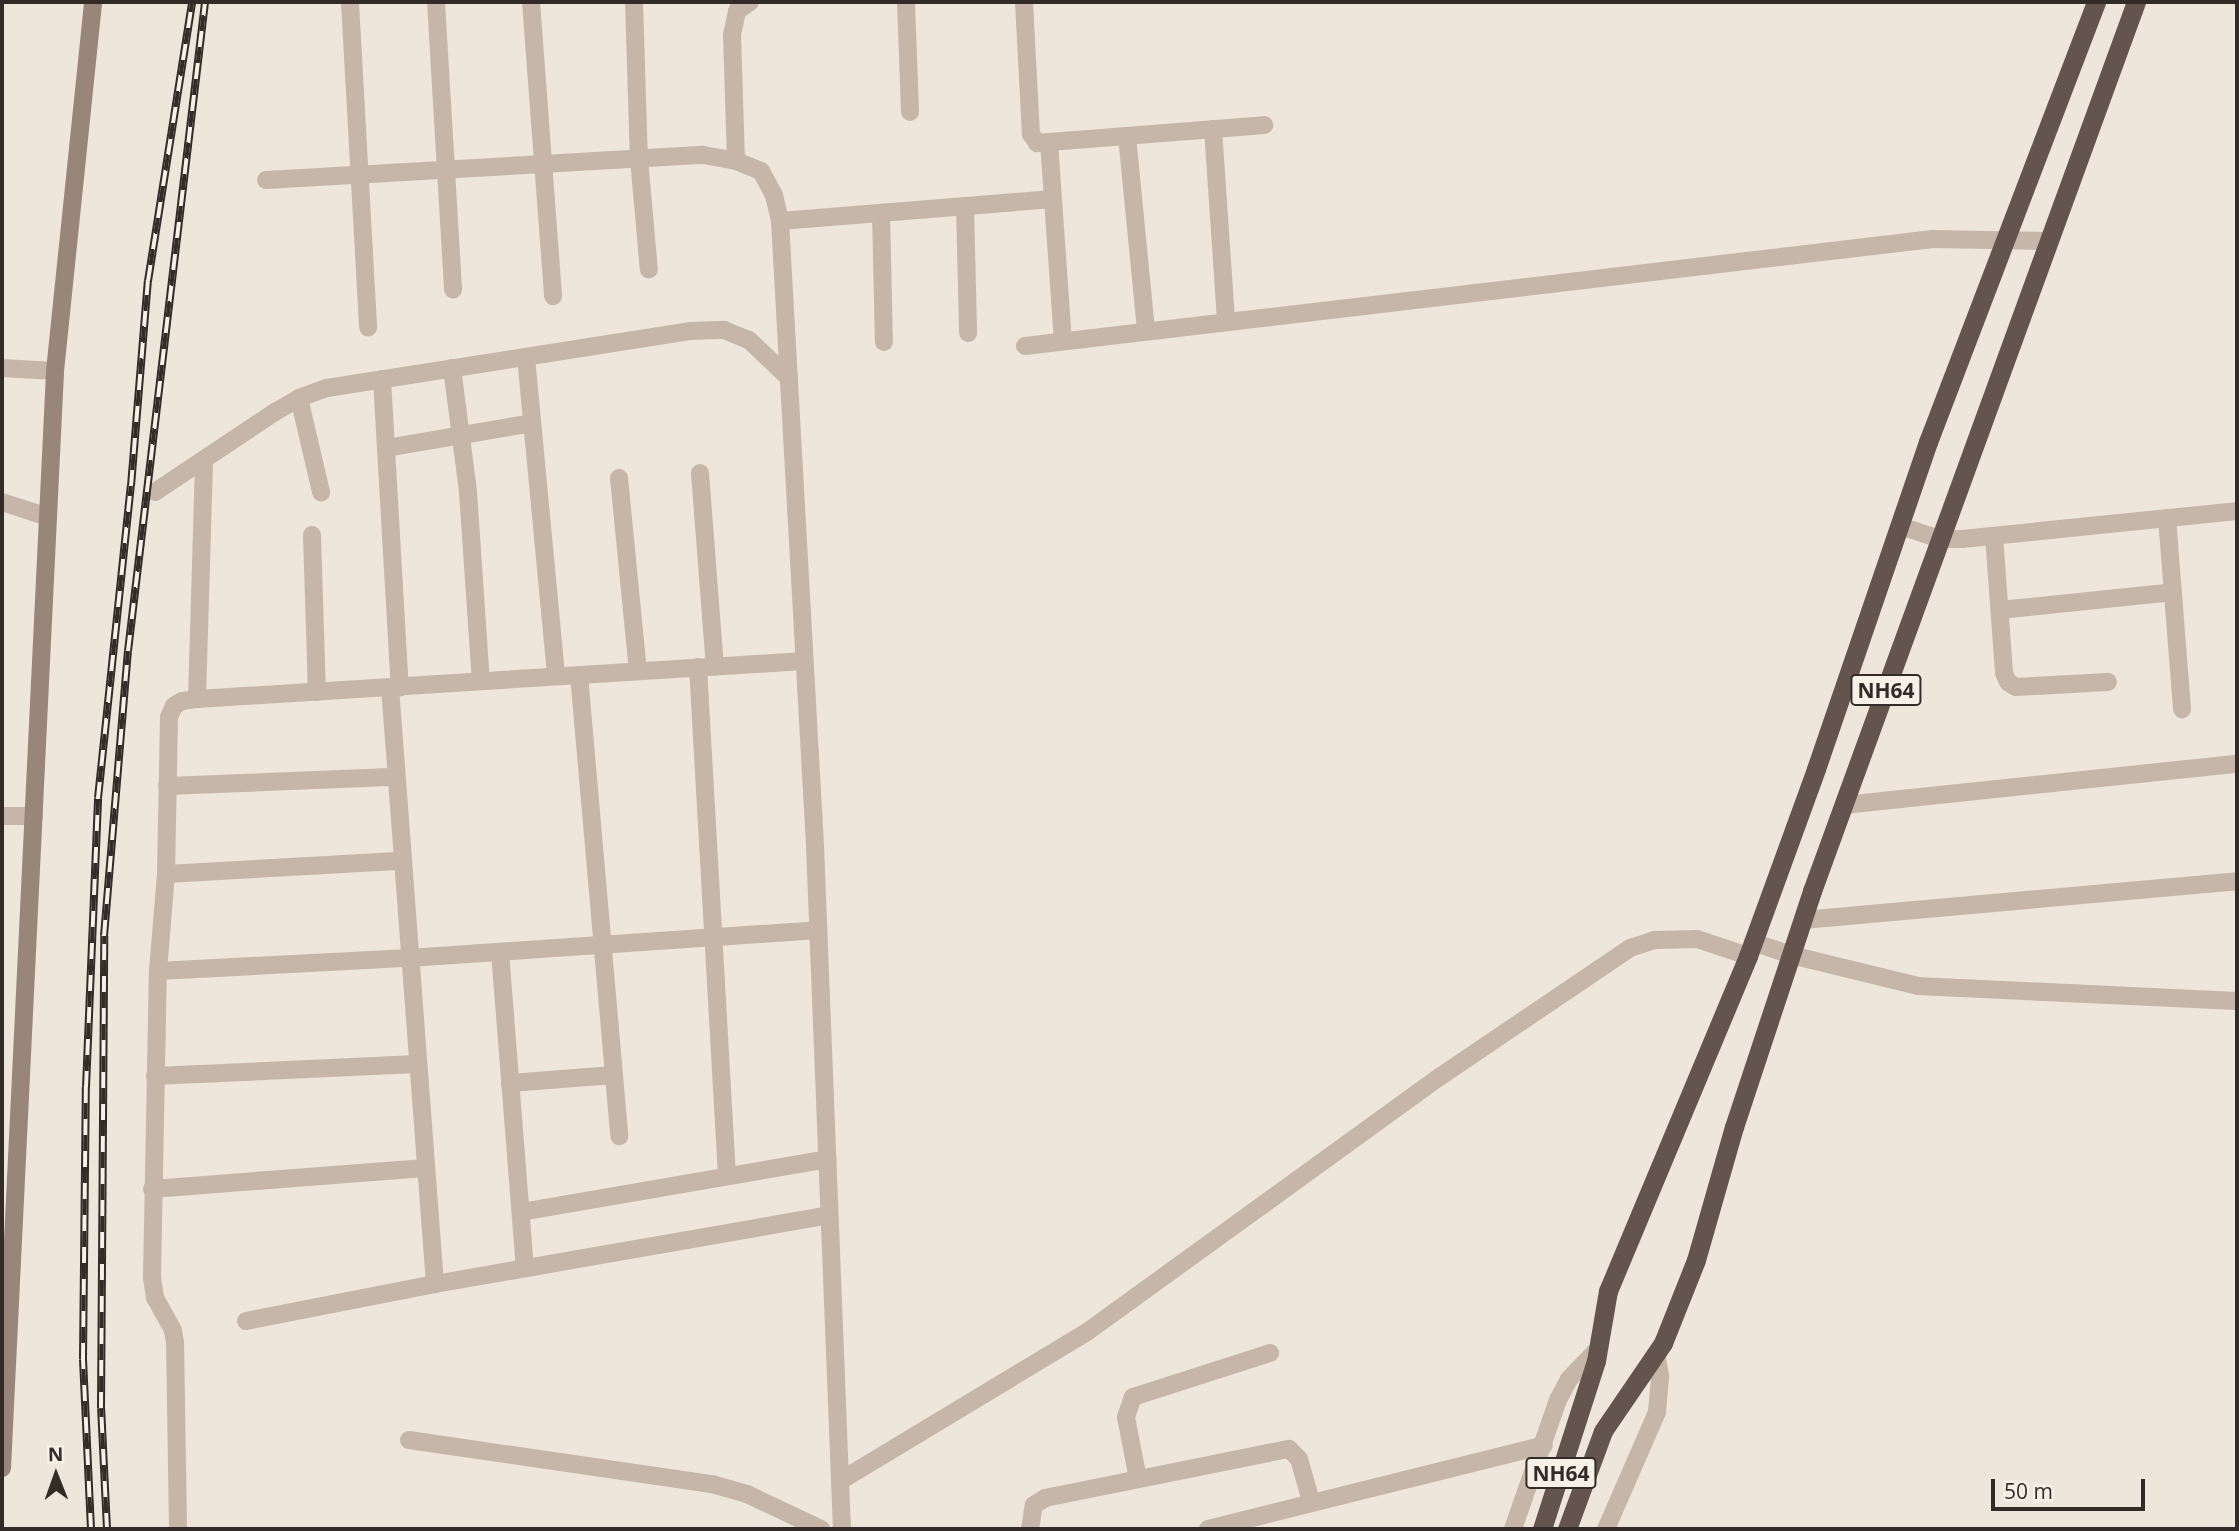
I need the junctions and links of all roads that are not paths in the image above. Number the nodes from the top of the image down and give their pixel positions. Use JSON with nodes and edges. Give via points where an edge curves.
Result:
{"nodes":[{"id":1,"x":90,"y":2,"type":"edge"},
{"id":2,"x":436,"y":2,"type":"edge"},
{"id":3,"x":531,"y":2,"type":"edge"},
{"id":4,"x":634,"y":2,"type":"edge"},
{"id":5,"x":750,"y":2,"type":"edge"},
{"id":6,"x":906,"y":2,"type":"edge"},
{"id":7,"x":1024,"y":2,"type":"edge"},
{"id":8,"x":2096,"y":2,"type":"edge"},
{"id":9,"x":2136,"y":2,"type":"edge"},
{"id":10,"x":350,"y":3,"type":"edge"},
{"id":11,"x":910,"y":111,"type":"dead end"},
{"id":12,"x":1264,"y":125,"type":"dead end"},
{"id":13,"x":1213,"y":129,"type":"junction"},
{"id":14,"x":1127,"y":136,"type":"junction"},
{"id":15,"x":1049,"y":142,"type":"junction"},
{"id":16,"x":639,"y":159,"type":"junction"},
{"id":17,"x":736,"y":161,"type":"junction"},
{"id":18,"x":541,"y":164,"type":"junction"},
{"id":19,"x":446,"y":170,"type":"junction"},
{"id":20,"x":361,"y":174,"type":"junction"},
{"id":21,"x":266,"y":180,"type":"dead end"},
{"id":22,"x":1053,"y":199,"type":"junction"},
{"id":23,"x":965,"y":206,"type":"junction"},
{"id":24,"x":881,"y":213,"type":"junction"},
{"id":25,"x":780,"y":221,"type":"junction"},
{"id":26,"x":2006,"y":238,"type":"junction"},
{"id":27,"x":2049,"y":241,"type":"junction"},
{"id":28,"x":649,"y":270,"type":"dead end"},
{"id":29,"x":453,"y":289,"type":"dead end"},
{"id":30,"x":553,"y":296,"type":"dead end"},
{"id":31,"x":1226,"y":322,"type":"junction"},
{"id":32,"x":368,"y":328,"type":"dead end"},
{"id":33,"x":1146,"y":331,"type":"junction"},
{"id":34,"x":968,"y":332,"type":"dead end"},
{"id":35,"x":1063,"y":341,"type":"junction"},
{"id":36,"x":884,"y":342,"type":"dead end"},
{"id":37,"x":1025,"y":346,"type":"dead end"},
{"id":38,"x":526,"y":357,"type":"junction"},
{"id":39,"x":2,"y":368,"type":"edge"},
{"id":40,"x":453,"y":368,"type":"junction"},
{"id":41,"x":55,"y":371,"type":"junction"},
{"id":42,"x":789,"y":378,"type":"junction"},
{"id":43,"x":382,"y":379,"type":"junction"},
{"id":44,"x":299,"y":398,"type":"junction"},
{"id":45,"x":532,"y":423,"type":"junction"},
{"id":46,"x":462,"y":435,"type":"junction"},
{"id":47,"x":386,"y":448,"type":"junction"},
{"id":48,"x":204,"y":461,"type":"junction"},
{"id":49,"x":700,"y":473,"type":"dead end"},
{"id":50,"x":619,"y":478,"type":"dead end"},
{"id":51,"x":155,"y":492,"type":"dead end"},
{"id":52,"x":321,"y":492,"type":"dead end"},
{"id":53,"x":2,"y":502,"type":"edge"},
{"id":54,"x":2237,"y":511,"type":"edge"},
{"id":55,"x":48,"y":517,"type":"junction"},
{"id":56,"x":2167,"y":518,"type":"junction"},
{"id":57,"x":1900,"y":526,"type":"junction"},
{"id":58,"x":313,"y":534,"type":"dead end"},
{"id":59,"x":1994,"y":536,"type":"junction"},
{"id":60,"x":1940,"y":539,"type":"junction"},
{"id":61,"x":2173,"y":592,"type":"junction"},
{"id":62,"x":2000,"y":610,"type":"junction"},
{"id":63,"x":804,"y":661,"type":"junction"},
{"id":64,"x":707,"y":667,"type":"junction"},
{"id":65,"x":638,"y":671,"type":"junction"},
{"id":66,"x":579,"y":675,"type":"junction"},
{"id":67,"x":556,"y":676,"type":"junction"},
{"id":68,"x":481,"y":681,"type":"junction"},
{"id":69,"x":2108,"y":682,"type":"dead end"},
{"id":70,"x":395,"y":687,"type":"junction"},
{"id":71,"x":317,"y":692,"type":"junction"},
{"id":72,"x":197,"y":699,"type":"junction"},
{"id":73,"x":2182,"y":709,"type":"dead end"},
{"id":74,"x":2237,"y":764,"type":"edge"},
{"id":75,"x":396,"y":777,"type":"junction"},
{"id":76,"x":167,"y":786,"type":"junction"},
{"id":77,"x":1844,"y":805,"type":"junction"},
{"id":78,"x":2,"y":816,"type":"edge"},
{"id":79,"x":34,"y":816,"type":"junction"},
{"id":80,"x":402,"y":861,"type":"junction"},
{"id":81,"x":166,"y":874,"type":"junction"},
{"id":82,"x":2237,"y":881,"type":"edge"},
{"id":83,"x":1803,"y":920,"type":"junction"},
{"id":84,"x":818,"y":930,"type":"junction"},
{"id":85,"x":714,"y":937,"type":"junction"},
{"id":86,"x":603,"y":945,"type":"junction"},
{"id":87,"x":1751,"y":949,"type":"junction"},
{"id":88,"x":500,"y":952,"type":"junction"},
{"id":89,"x":1791,"y":955,"type":"junction"},
{"id":90,"x":409,"y":958,"type":"junction"},
{"id":91,"x":158,"y":971,"type":"junction"},
{"id":92,"x":2237,"y":1001,"type":"edge"},
{"id":93,"x":417,"y":1064,"type":"junction"},
{"id":94,"x":614,"y":1075,"type":"junction"},
{"id":95,"x":155,"y":1076,"type":"junction"},
{"id":96,"x":510,"y":1083,"type":"junction"},
{"id":97,"x":619,"y":1136,"type":"dead end"},
{"id":98,"x":827,"y":1159,"type":"junction"},
{"id":99,"x":425,"y":1168,"type":"junction"},
{"id":100,"x":727,"y":1176,"type":"junction"},
{"id":101,"x":152,"y":1189,"type":"junction"},
{"id":102,"x":521,"y":1212,"type":"junction"},
{"id":103,"x":829,"y":1215,"type":"junction"},
{"id":104,"x":525,"y":1268,"type":"junction"},
{"id":105,"x":435,"y":1284,"type":"junction"},
{"id":106,"x":246,"y":1321,"type":"dead end"},
{"id":107,"x":1598,"y":1349,"type":"junction"},
{"id":108,"x":1270,"y":1353,"type":"dead end"},
{"id":109,"x":1656,"y":1354,"type":"junction"},
{"id":110,"x":4,"y":1378,"type":"edge"},
{"id":111,"x":409,"y":1440,"type":"dead end"},
{"id":112,"x":1544,"y":1445,"type":"junction"},
{"id":113,"x":2,"y":1468,"type":"edge"},
{"id":114,"x":1138,"y":1479,"type":"junction"},
{"id":115,"x":840,"y":1481,"type":"junction"},
{"id":116,"x":1311,"y":1501,"type":"junction"},
{"id":117,"x":178,"y":1529,"type":"edge"},
{"id":118,"x":821,"y":1529,"type":"edge"},
{"id":119,"x":842,"y":1529,"type":"edge"},
{"id":120,"x":1030,"y":1529,"type":"edge"},
{"id":121,"x":1208,"y":1529,"type":"edge"},
{"id":122,"x":1513,"y":1529,"type":"edge"},
{"id":123,"x":1542,"y":1529,"type":"edge"},
{"id":124,"x":1567,"y":1529,"type":"edge"},
{"id":125,"x":1606,"y":1529,"type":"edge"}],
"edges":[{"from":1,"to":41,"type":"main road"},
{"from":2,"to":19,"type":"street"},
{"from":3,"to":18,"type":"street"},
{"from":4,"to":16,"type":"street"},
{"from":5,"to":17,"type":"street","via":[[737,10],[733,34]]},
{"from":6,"to":11,"type":"street"},
{"from":7,"to":15,"type":"street","via":[[1031,134],[1037,143]]},
{"from":8,"to":26,"type":"highway","number":"NH64"},
{"from":9,"to":27,"type":"highway","number":"NH64"},
{"from":10,"to":20,"type":"street"},
{"from":12,"to":13,"type":"street"},
{"from":13,"to":14,"type":"street"},
{"from":13,"to":31,"type":"street"},
{"from":14,"to":15,"type":"street"},
{"from":14,"to":33,"type":"street"},
{"from":15,"to":22,"type":"street"},
{"from":16,"to":17,"type":"street","via":[[703,155]]},
{"from":16,"to":18,"type":"street"},
{"from":16,"to":28,"type":"street"},
{"from":17,"to":25,"type":"street","via":[[761,171],[774,195]]},
{"from":18,"to":19,"type":"street"},
{"from":18,"to":30,"type":"street"},
{"from":19,"to":20,"type":"street"},
{"from":19,"to":29,"type":"street"},
{"from":20,"to":21,"type":"street"},
{"from":20,"to":32,"type":"street"},
{"from":22,"to":23,"type":"street"},
{"from":22,"to":35,"type":"street"},
{"from":23,"to":24,"type":"street"},
{"from":23,"to":34,"type":"street"},
{"from":24,"to":25,"type":"street"},
{"from":24,"to":36,"type":"street"},
{"from":25,"to":42,"type":"street"},
{"from":26,"to":27,"type":"street"},
{"from":26,"to":31,"type":"street","via":[[1933,239]]},
{"from":26,"to":57,"type":"highway","number":"NH64"},
{"from":27,"to":60,"type":"highway","number":"NH64"},
{"from":31,"to":33,"type":"street"},
{"from":33,"to":35,"type":"street"},
{"from":35,"to":37,"type":"street"},
{"from":38,"to":40,"type":"street"},
{"from":38,"to":42,"type":"street","via":[[690,331],[724,330],[749,340]]},
{"from":38,"to":45,"type":"street"},
{"from":39,"to":41,"type":"street"},
{"from":40,"to":43,"type":"street"},
{"from":40,"to":46,"type":"street"},
{"from":41,"to":55,"type":"main road"},
{"from":42,"to":63,"type":"street"},
{"from":43,"to":44,"type":"street"},
{"from":43,"to":47,"type":"street"},
{"from":44,"to":48,"type":"street"},
{"from":44,"to":52,"type":"street"},
{"from":45,"to":46,"type":"street"},
{"from":45,"to":67,"type":"street"},
{"from":46,"to":47,"type":"street"},
{"from":46,"to":68,"type":"street"},
{"from":47,"to":70,"type":"street"},
{"from":48,"to":51,"type":"street"},
{"from":48,"to":72,"type":"street"},
{"from":49,"to":64,"type":"street"},
{"from":50,"to":65,"type":"street"},
{"from":53,"to":55,"type":"street"},
{"from":54,"to":56,"type":"street"},
{"from":55,"to":79,"type":"main road"},
{"from":56,"to":59,"type":"street"},
{"from":56,"to":61,"type":"street"},
{"from":57,"to":60,"type":"street"},
{"from":57,"to":87,"type":"highway","number":"NH64"},
{"from":58,"to":71,"type":"street"},
{"from":59,"to":60,"type":"street"},
{"from":59,"to":62,"type":"street"},
{"from":60,"to":77,"type":"highway","number":"NH64"},
{"from":61,"to":62,"type":"street"},
{"from":61,"to":73,"type":"street"},
{"from":62,"to":69,"type":"street","via":[[2008,682],[2016,687]]},
{"from":63,"to":64,"type":"street"},
{"from":63,"to":84,"type":"street"},
{"from":64,"to":65,"type":"street"},
{"from":64,"to":85,"type":"street"},
{"from":65,"to":66,"type":"street"},
{"from":66,"to":67,"type":"street"},
{"from":66,"to":86,"type":"street"},
{"from":67,"to":68,"type":"street"},
{"from":68,"to":70,"type":"street"},
{"from":70,"to":71,"type":"street"},
{"from":70,"to":75,"type":"street"},
{"from":71,"to":72,"type":"street"},
{"from":72,"to":76,"type":"street","via":[[174,706],[169,717]]},
{"from":74,"to":77,"type":"street"},
{"from":75,"to":76,"type":"street"},
{"from":75,"to":80,"type":"street"},
{"from":76,"to":81,"type":"street"},
{"from":77,"to":83,"type":"highway","number":"NH64"},
{"from":78,"to":79,"type":"street"},
{"from":79,"to":110,"type":"main road"},
{"from":80,"to":81,"type":"street"},
{"from":80,"to":90,"type":"street"},
{"from":81,"to":91,"type":"street"},
{"from":82,"to":83,"type":"street"},
{"from":83,"to":89,"type":"highway","number":"NH64"},
{"from":84,"to":85,"type":"street"},
{"from":84,"to":98,"type":"street"},
{"from":85,"to":86,"type":"street"},
{"from":85,"to":100,"type":"street"},
{"from":86,"to":88,"type":"street"},
{"from":86,"to":94,"type":"street"},
{"from":87,"to":89,"type":"street"},
{"from":87,"to":107,"type":"highway","number":"NH64","via":[[1608,1291]]},
{"from":87,"to":115,"type":"street","via":[[1698,939],[1654,940],[1630,948],[1441,1076],[1087,1332]]},
{"from":88,"to":90,"type":"street"},
{"from":88,"to":96,"type":"street"},
{"from":89,"to":92,"type":"street","via":[[1918,986]]},
{"from":89,"to":109,"type":"highway","number":"NH64","via":[[1696,1260]]},
{"from":90,"to":91,"type":"street"},
{"from":90,"to":93,"type":"street"},
{"from":91,"to":95,"type":"street"},
{"from":93,"to":95,"type":"street"},
{"from":93,"to":99,"type":"street"},
{"from":94,"to":96,"type":"street"},
{"from":94,"to":97,"type":"street"},
{"from":95,"to":101,"type":"street"},
{"from":96,"to":102,"type":"street"},
{"from":98,"to":100,"type":"street"},
{"from":98,"to":103,"type":"street"},
{"from":99,"to":101,"type":"street"},
{"from":99,"to":105,"type":"street"},
{"from":100,"to":102,"type":"street"},
{"from":101,"to":117,"type":"street","via":[[155,1297],[175,1343]]},
{"from":102,"to":104,"type":"street"},
{"from":103,"to":104,"type":"street"},
{"from":103,"to":115,"type":"street"},
{"from":104,"to":105,"type":"street"},
{"from":105,"to":106,"type":"street"},
{"from":107,"to":112,"type":"street","number":"NH64","via":[[1569,1379]]},
{"from":107,"to":123,"type":"highway","number":"NH64"},
{"from":108,"to":114,"type":"street","via":[[1133,1397],[1126,1417]]},
{"from":109,"to":124,"type":"highway","number":"NH64","via":[[1603,1431]]},
{"from":109,"to":125,"type":"street","via":[[1660,1376],[1657,1412]]},
{"from":110,"to":113,"type":"main road"},
{"from":111,"to":118,"type":"street","via":[[712,1484],[747,1494]]},
{"from":112,"to":116,"type":"street"},
{"from":112,"to":122,"type":"street","number":"NH64"},
{"from":114,"to":116,"type":"street","via":[[1289,1449],[1299,1458]]},
{"from":114,"to":120,"type":"street","via":[[1045,1497],[1034,1505]]},
{"from":115,"to":119,"type":"street"},
{"from":116,"to":121,"type":"street"}]}
